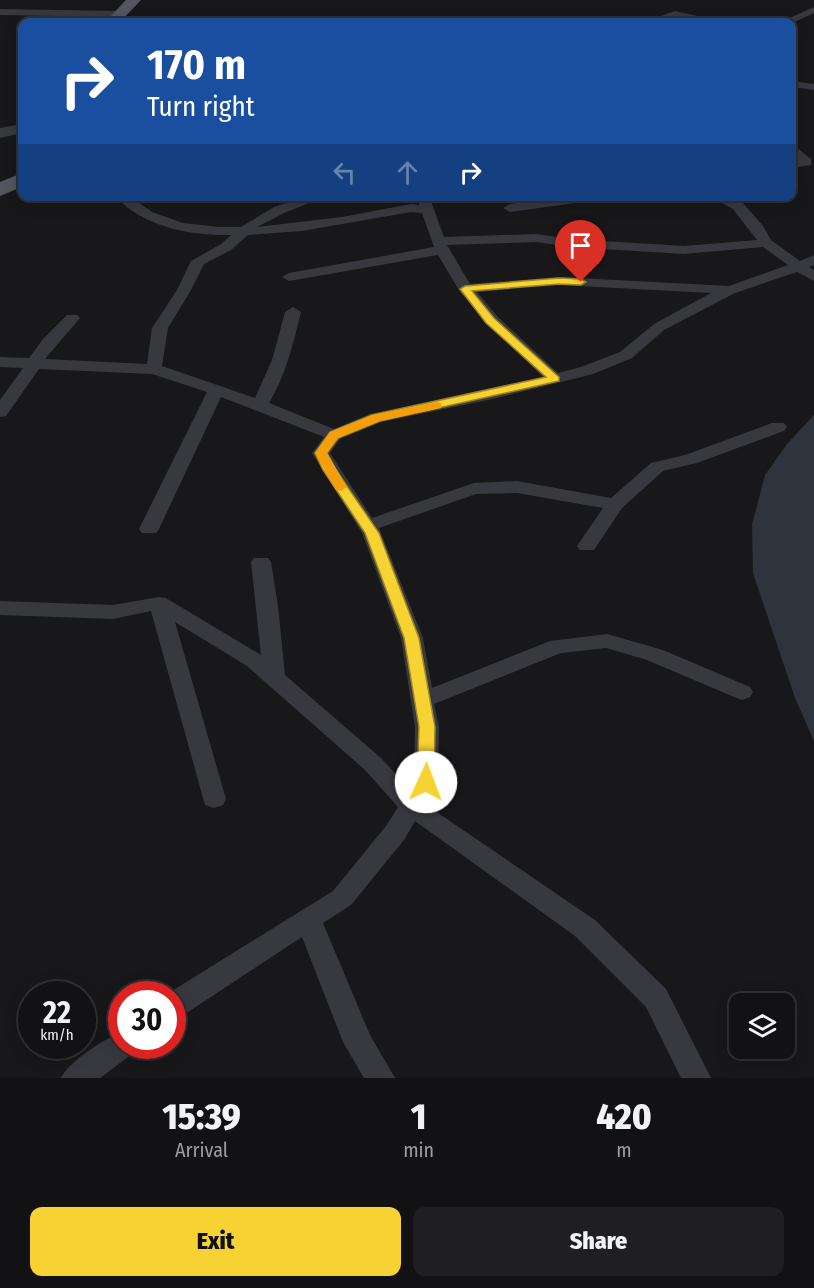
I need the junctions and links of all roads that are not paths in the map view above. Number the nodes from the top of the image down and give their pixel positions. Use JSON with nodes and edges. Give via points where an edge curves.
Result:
{"nodes":[{"id":1,"x":134,"y":0,"type":"edge"},
{"id":2,"x":814,"y":10,"type":"edge"},
{"id":3,"x":0,"y":12,"type":"edge"},
{"id":4,"x":116,"y":18,"type":"edge"},
{"id":5,"x":662,"y":18,"type":"edge"},
{"id":6,"x":694,"y":18,"type":"edge"},
{"id":7,"x":795,"y":18,"type":"edge"},
{"id":8,"x":796,"y":85,"type":"edge"},
{"id":9,"x":814,"y":87,"type":"edge"},
{"id":10,"x":18,"y":130,"type":"edge"},
{"id":11,"x":0,"y":133,"type":"edge"},
{"id":12,"x":796,"y":152,"type":"edge"},
{"id":13,"x":796,"y":163,"type":"edge"},
{"id":14,"x":18,"y":181,"type":"edge"},
{"id":15,"x":0,"y":190,"type":"edge"},
{"id":16,"x":127,"y":201,"type":"edge"},
{"id":17,"x":306,"y":201,"type":"edge"},
{"id":18,"x":561,"y":201,"type":"edge"},
{"id":19,"x":726,"y":201,"type":"edge"},
{"id":20,"x":425,"y":203,"type":"edge"},
{"id":21,"x":510,"y":208,"type":"dead end"},
{"id":22,"x":244,"y":233,"type":"junction"},
{"id":23,"x":766,"y":243,"type":"junction"},
{"id":24,"x":440,"y":246,"type":"junction"},
{"id":25,"x":810,"y":267,"type":"edge"},
{"id":26,"x":289,"y":277,"type":"dead end"},
{"id":27,"x":465,"y":289,"type":"junction"},
{"id":28,"x":730,"y":290,"type":"junction"},
{"id":29,"x":293,"y":312,"type":"dead end"},
{"id":30,"x":72,"y":318,"type":"dead end"},
{"id":31,"x":0,"y":362,"type":"edge"},
{"id":32,"x":33,"y":364,"type":"junction"},
{"id":33,"x":154,"y":369,"type":"junction"},
{"id":34,"x":555,"y":379,"type":"junction"},
{"id":35,"x":216,"y":390,"type":"junction"},
{"id":36,"x":259,"y":405,"type":"junction"},
{"id":37,"x":0,"y":412,"type":"edge"},
{"id":38,"x":778,"y":428,"type":"dead end"},
{"id":39,"x":334,"y":435,"type":"junction"},
{"id":40,"x":615,"y":504,"type":"junction"},
{"id":41,"x":367,"y":526,"type":"junction"},
{"id":42,"x":149,"y":529,"type":"dead end"},
{"id":43,"x":587,"y":546,"type":"dead end"},
{"id":44,"x":261,"y":562,"type":"dead end"},
{"id":45,"x":159,"y":603,"type":"junction"},
{"id":46,"x":0,"y":608,"type":"edge"},
{"id":47,"x":273,"y":677,"type":"junction"},
{"id":48,"x":742,"y":692,"type":"dead end"},
{"id":49,"x":423,"y":700,"type":"junction"},
{"id":50,"x":214,"y":799,"type":"dead end"},
{"id":51,"x":411,"y":806,"type":"junction"},
{"id":52,"x":308,"y":918,"type":"junction"},
{"id":53,"x":186,"y":998,"type":"edge"},
{"id":54,"x":108,"y":1055,"type":"edge"},
{"id":55,"x":76,"y":1078,"type":"edge"},
{"id":56,"x":380,"y":1078,"type":"edge"},
{"id":57,"x":696,"y":1078,"type":"edge"}],
"edges":[{"from":1,"to":4,"type":"main road"},
{"from":2,"to":7,"type":"street"},
{"from":3,"to":4,"type":"street"},
{"from":5,"to":6,"type":"street","via":[[675,14]]},
{"from":8,"to":9,"type":"street"},
{"from":10,"to":11,"type":"street"},
{"from":12,"to":13,"type":"street","via":[[807,162]]},
{"from":14,"to":15,"type":"main road"},
{"from":16,"to":22,"type":"street","via":[[143,213],[191,230]]},
{"from":17,"to":22,"type":"street","via":[[279,210]]},
{"from":18,"to":21,"type":"street"},
{"from":19,"to":23,"type":"street","via":[[738,206]]},
{"from":20,"to":22,"type":"street","via":[[296,228]]},
{"from":20,"to":24,"type":"street"},
{"from":22,"to":33,"type":"street","via":[[198,261],[160,328]]},
{"from":23,"to":24,"type":"street","via":[[684,250],[536,238]]},
{"from":23,"to":25,"type":"street"},
{"from":24,"to":26,"type":"street"},
{"from":24,"to":27,"type":"street"},
{"from":25,"to":28,"type":"street"},
{"from":27,"to":28,"type":"street","via":[[559,281]]},
{"from":27,"to":34,"type":"street","via":[[490,321]]},
{"from":28,"to":34,"type":"street","via":[[659,327],[626,355]]},
{"from":29,"to":36,"type":"street","via":[[282,358]]},
{"from":30,"to":32,"type":"street"},
{"from":31,"to":32,"type":"street"},
{"from":32,"to":33,"type":"street"},
{"from":32,"to":37,"type":"street"},
{"from":33,"to":35,"type":"street"},
{"from":34,"to":39,"type":"street","via":[[376,418]]},
{"from":35,"to":36,"type":"street"},
{"from":35,"to":42,"type":"street"},
{"from":36,"to":39,"type":"street"},
{"from":38,"to":40,"type":"street","via":[[657,467]]},
{"from":39,"to":41,"type":"street","via":[[321,453]]},
{"from":40,"to":41,"type":"street","via":[[517,487],[474,489]]},
{"from":40,"to":43,"type":"street"},
{"from":41,"to":49,"type":"street","via":[[412,638]]},
{"from":44,"to":47,"type":"street"},
{"from":45,"to":46,"type":"street","via":[[113,612]]},
{"from":45,"to":47,"type":"street","via":[[255,661]]},
{"from":45,"to":50,"type":"street"},
{"from":47,"to":51,"type":"street","via":[[373,764]]},
{"from":48,"to":49,"type":"street","via":[[655,655],[607,641],[558,646]]},
{"from":49,"to":51,"type":"street","via":[[427,727],[426,782]]},
{"from":51,"to":52,"type":"street","via":[[396,833],[342,898]]},
{"from":51,"to":57,"type":"street","via":[[585,928],[656,998]]},
{"from":52,"to":53,"type":"street"},
{"from":52,"to":56,"type":"street","via":[[358,1042]]},
{"from":54,"to":55,"type":"street"}]}
